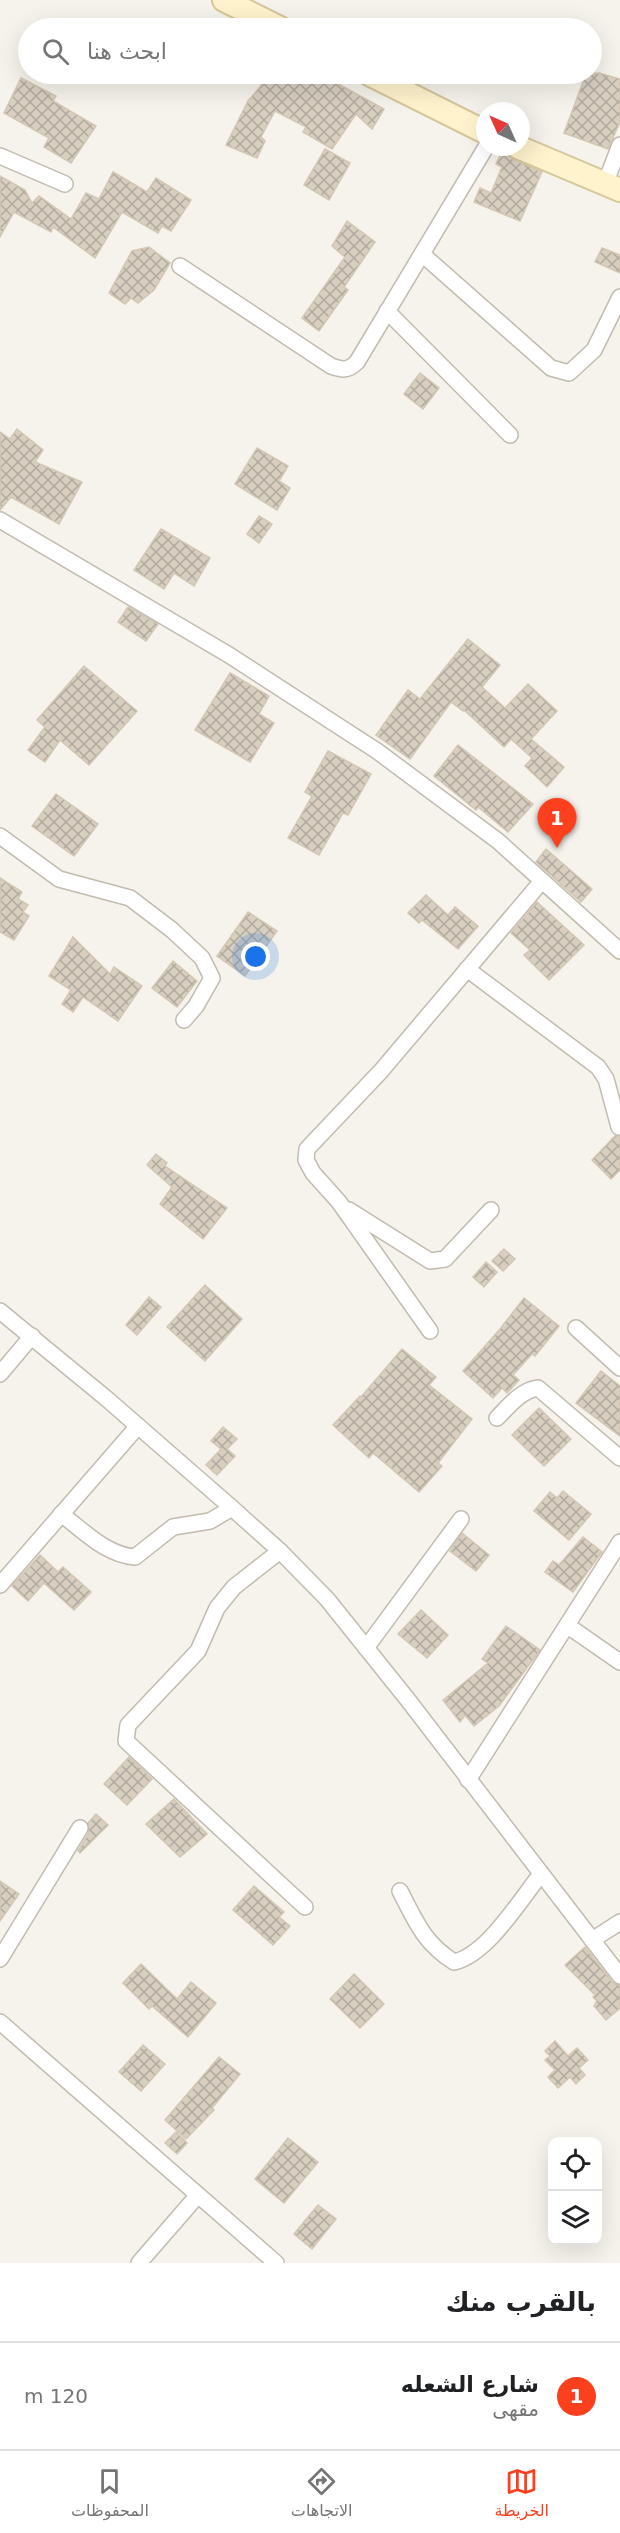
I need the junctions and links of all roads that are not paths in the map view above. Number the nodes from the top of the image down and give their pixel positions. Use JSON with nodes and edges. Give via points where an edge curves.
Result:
{"nodes":[{"id":1,"x":224,"y":0,"type":"edge"},
{"id":2,"x":260,"y":18,"type":"edge"},
{"id":3,"x":389,"y":84,"type":"edge"},
{"id":4,"x":476,"y":128,"type":"edge"},
{"id":5,"x":620,"y":145,"type":"edge"},
{"id":6,"x":530,"y":152,"type":"edge"},
{"id":7,"x":0,"y":156,"type":"edge"},
{"id":8,"x":481,"y":156,"type":"edge"},
{"id":9,"x":65,"y":184,"type":"dead end"},
{"id":10,"x":612,"y":187,"type":"edge"},
{"id":11,"x":422,"y":254,"type":"junction"},
{"id":12,"x":180,"y":266,"type":"dead end"},
{"id":13,"x":620,"y":297,"type":"edge"},
{"id":14,"x":387,"y":311,"type":"junction"},
{"id":15,"x":510,"y":435,"type":"dead end"},
{"id":16,"x":0,"y":521,"type":"edge"},
{"id":17,"x":0,"y":836,"type":"edge"},
{"id":18,"x":542,"y":881,"type":"junction"},
{"id":19,"x":620,"y":951,"type":"edge"},
{"id":20,"x":467,"y":969,"type":"junction"},
{"id":21,"x":184,"y":1020,"type":"dead end"},
{"id":22,"x":620,"y":1127,"type":"edge"},
{"id":23,"x":341,"y":1205,"type":"junction"},
{"id":24,"x":491,"y":1210,"type":"dead end"},
{"id":25,"x":0,"y":1311,"type":"edge"},
{"id":26,"x":576,"y":1328,"type":"dead end"},
{"id":27,"x":430,"y":1331,"type":"dead end"},
{"id":28,"x":32,"y":1336,"type":"junction"},
{"id":29,"x":620,"y":1368,"type":"edge"},
{"id":30,"x":0,"y":1374,"type":"edge"},
{"id":31,"x":497,"y":1418,"type":"dead end"},
{"id":32,"x":138,"y":1426,"type":"junction"},
{"id":33,"x":620,"y":1458,"type":"edge"},
{"id":34,"x":232,"y":1508,"type":"junction"},
{"id":35,"x":61,"y":1514,"type":"junction"},
{"id":36,"x":460,"y":1519,"type":"dead end"},
{"id":37,"x":620,"y":1542,"type":"edge"},
{"id":38,"x":280,"y":1551,"type":"junction"},
{"id":39,"x":0,"y":1585,"type":"edge"},
{"id":40,"x":568,"y":1626,"type":"junction"},
{"id":41,"x":366,"y":1648,"type":"junction"},
{"id":42,"x":620,"y":1662,"type":"edge"},
{"id":43,"x":468,"y":1780,"type":"junction"},
{"id":44,"x":80,"y":1828,"type":"dead end"},
{"id":45,"x":541,"y":1874,"type":"junction"},
{"id":46,"x":400,"y":1891,"type":"dead end"},
{"id":47,"x":305,"y":1907,"type":"dead end"},
{"id":48,"x":620,"y":1922,"type":"edge"},
{"id":49,"x":592,"y":1940,"type":"junction"},
{"id":50,"x":0,"y":1959,"type":"edge"},
{"id":51,"x":620,"y":1976,"type":"edge"},
{"id":52,"x":0,"y":2022,"type":"edge"},
{"id":53,"x":198,"y":2194,"type":"junction"},
{"id":54,"x":139,"y":2263,"type":"edge"},
{"id":55,"x":276,"y":2263,"type":"edge"}],
"edges":[{"from":1,"to":2,"type":"street"},
{"from":3,"to":4,"type":"street"},
{"from":5,"to":10,"type":"street"},
{"from":6,"to":10,"type":"street"},
{"from":7,"to":9,"type":"street"},
{"from":8,"to":11,"type":"street"},
{"from":11,"to":13,"type":"street","via":[[551,368],[569,373],[594,350]]},
{"from":11,"to":14,"type":"street"},
{"from":12,"to":14,"type":"street","via":[[341,370],[350,369],[357,362]]},
{"from":14,"to":15,"type":"street"},
{"from":16,"to":18,"type":"street","via":[[229,655],[377,751],[498,841]]},
{"from":17,"to":21,"type":"street","via":[[59,879],[130,898],[202,958],[212,978]]},
{"from":18,"to":19,"type":"street"},
{"from":18,"to":20,"type":"street"},
{"from":20,"to":22,"type":"street","via":[[598,1067],[606,1079]]},
{"from":20,"to":23,"type":"street","via":[[381,1071],[307,1149],[306,1160],[313,1173]]},
{"from":23,"to":24,"type":"street","via":[[430,1261],[445,1259]]},
{"from":23,"to":27,"type":"street"},
{"from":25,"to":28,"type":"street"},
{"from":26,"to":29,"type":"street"},
{"from":28,"to":30,"type":"street"},
{"from":28,"to":32,"type":"street"},
{"from":31,"to":33,"type":"street","via":[[519,1397],[538,1388]]},
{"from":32,"to":34,"type":"street"},
{"from":32,"to":35,"type":"street"},
{"from":34,"to":35,"type":"street","via":[[210,1521],[174,1527],[135,1557],[121,1556],[102,1546]]},
{"from":34,"to":38,"type":"street"},
{"from":35,"to":39,"type":"street"},
{"from":36,"to":41,"type":"street"},
{"from":37,"to":40,"type":"street"},
{"from":38,"to":41,"type":"street","via":[[327,1599]]},
{"from":38,"to":47,"type":"street","via":[[234,1587],[217,1608],[198,1651],[128,1725],[126,1741]]},
{"from":40,"to":42,"type":"street"},
{"from":40,"to":43,"type":"street"},
{"from":41,"to":43,"type":"street"},
{"from":43,"to":45,"type":"street"},
{"from":44,"to":50,"type":"street"},
{"from":45,"to":46,"type":"street","via":[[488,1941],[466,1959],[454,1962],[422,1934]]},
{"from":45,"to":49,"type":"street"},
{"from":48,"to":49,"type":"street"},
{"from":49,"to":51,"type":"street"},
{"from":52,"to":53,"type":"street"},
{"from":53,"to":54,"type":"street"},
{"from":53,"to":55,"type":"street"}]}
